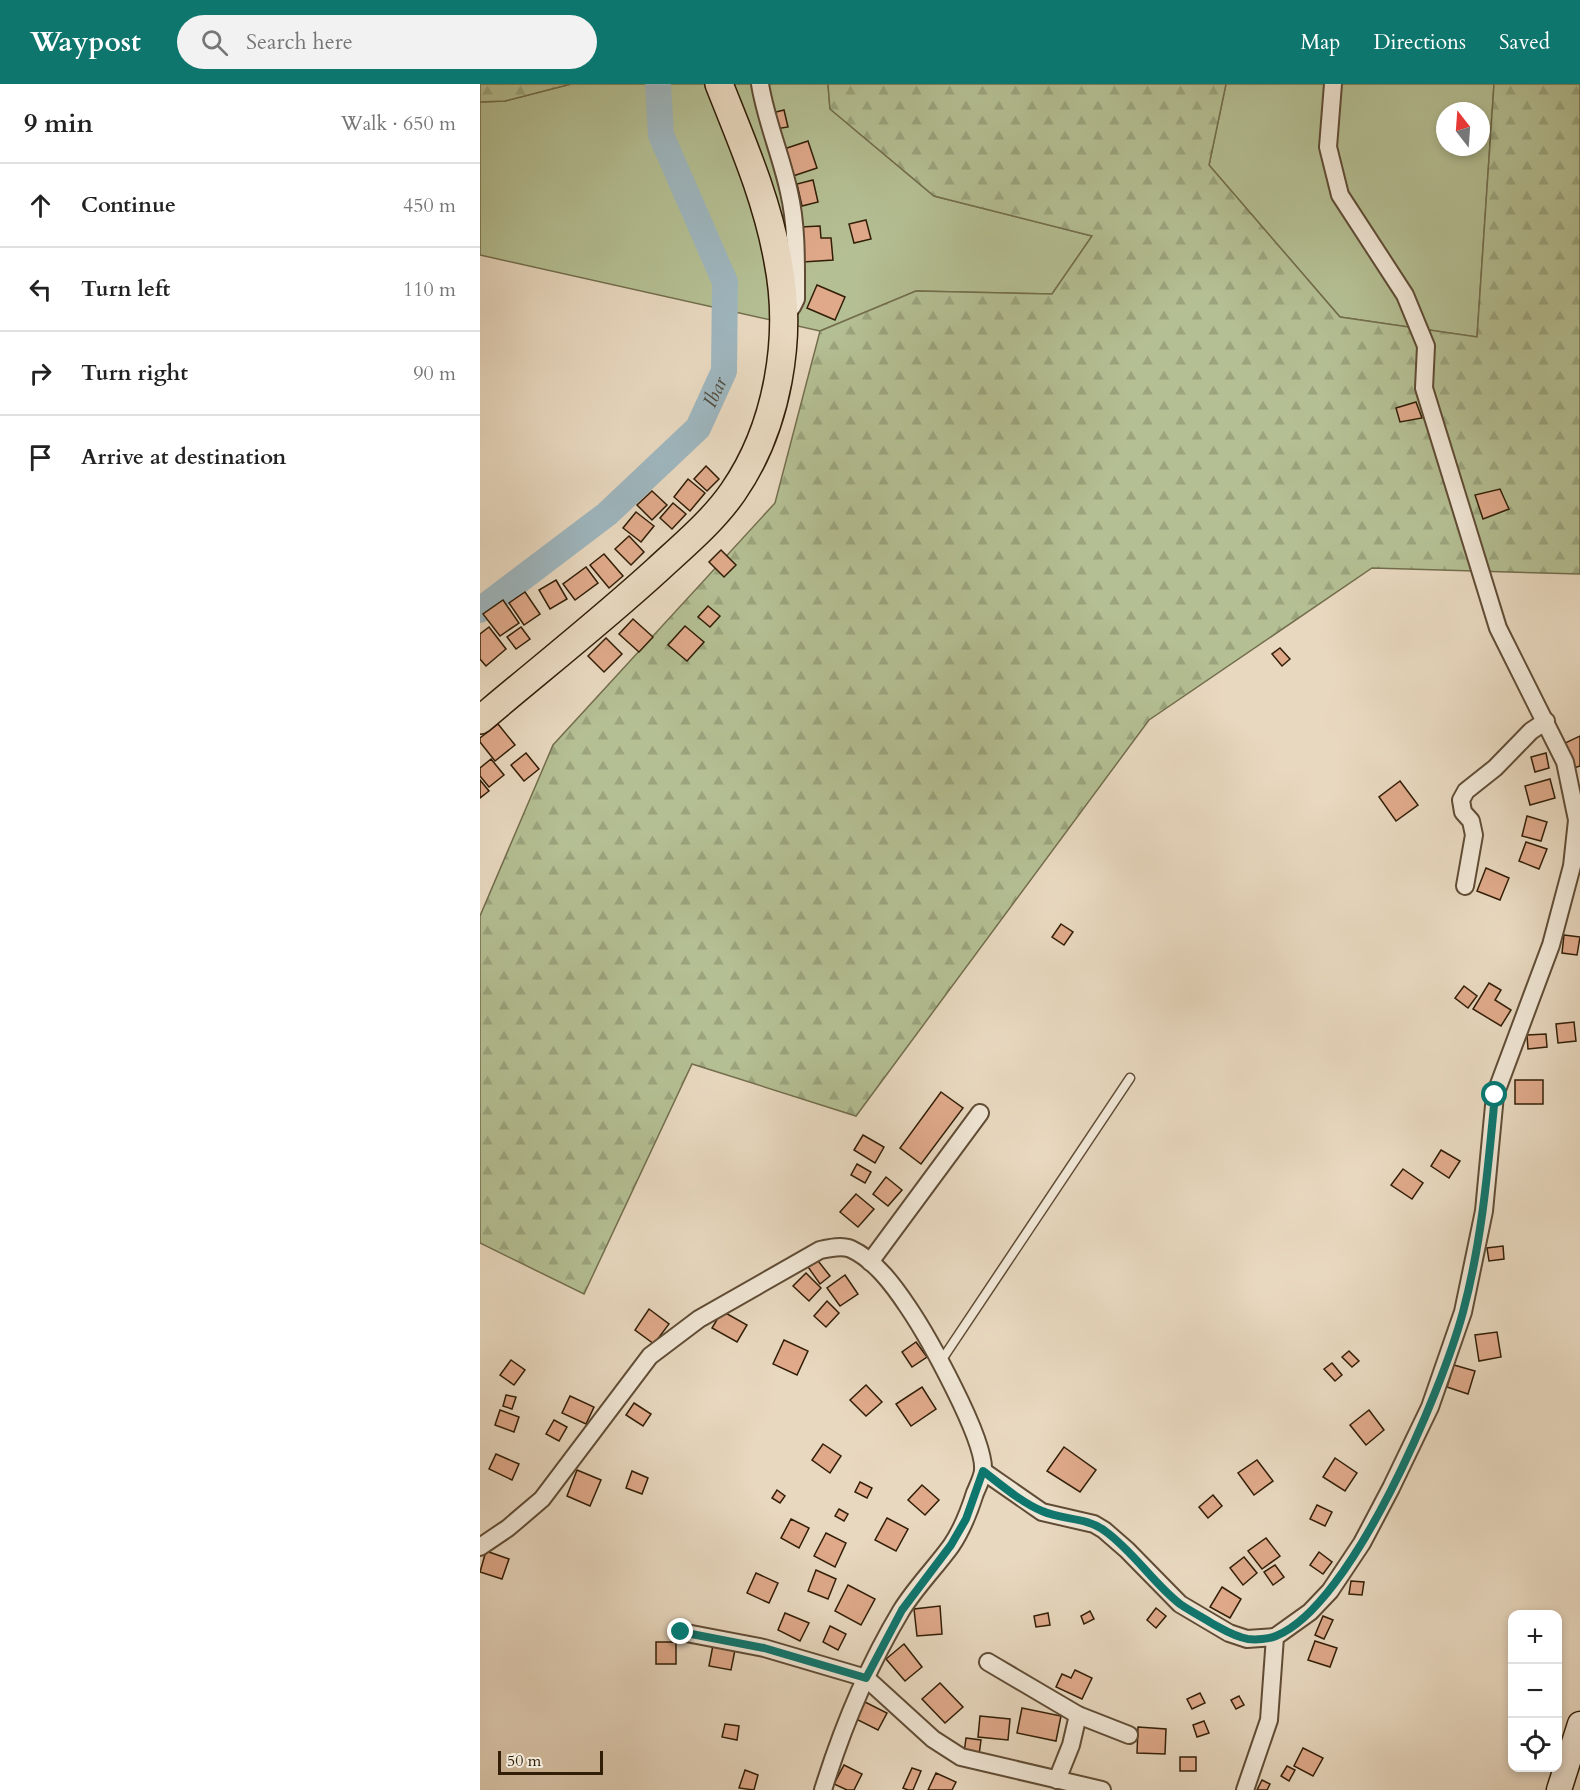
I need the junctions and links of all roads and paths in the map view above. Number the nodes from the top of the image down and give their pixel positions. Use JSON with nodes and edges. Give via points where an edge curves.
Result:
{"nodes":[{"id":1,"x":719,"y":84,"type":"edge"},
{"id":2,"x":760,"y":84,"type":"edge"},
{"id":3,"x":1333,"y":84,"type":"edge"},
{"id":4,"x":783,"y":310,"type":"junction"},
{"id":5,"x":480,"y":720,"type":"edge"},
{"id":6,"x":1546,"y":721,"type":"junction"},
{"id":7,"x":1465,"y":886,"type":"dead end"},
{"id":8,"x":1130,"y":1078,"type":"dead end"},
{"id":9,"x":980,"y":1113,"type":"dead end"},
{"id":10,"x":870,"y":1262,"type":"junction"},
{"id":11,"x":941,"y":1361,"type":"junction"},
{"id":12,"x":983,"y":1471,"type":"junction"},
{"id":13,"x":480,"y":1547,"type":"edge"},
{"id":14,"x":681,"y":1632,"type":"dead end"},
{"id":15,"x":1275,"y":1637,"type":"junction"},
{"id":16,"x":988,"y":1662,"type":"dead end"},
{"id":17,"x":866,"y":1678,"type":"junction"},
{"id":18,"x":1078,"y":1715,"type":"junction"},
{"id":19,"x":1580,"y":1724,"type":"edge"},
{"id":20,"x":1129,"y":1735,"type":"dead end"},
{"id":21,"x":1058,"y":1780,"type":"junction"},
{"id":22,"x":823,"y":1790,"type":"edge"},
{"id":23,"x":1102,"y":1790,"type":"edge"},
{"id":24,"x":1245,"y":1790,"type":"edge"},
{"id":25,"x":1559,"y":1790,"type":"edge"}],
"edges":[{"from":1,"to":4,"type":"main road","via":[[766,210],[779,263]]},
{"from":2,"to":4,"type":"street","via":[[793,211],[796,299],[792,307]]},
{"from":3,"to":6,"type":"street","via":[[1328,147],[1340,195],[1404,295],[1426,346],[1424,388],[1498,628]]},
{"from":4,"to":5,"type":"main road","via":[[783,342],[771,408],[734,491],[712,518],[630,595]]},
{"from":6,"to":7,"type":"street","via":[[1466,791],[1461,800],[1462,812],[1471,821],[1474,835]]},
{"from":6,"to":15,"type":"street","via":[[1565,762],[1577,820],[1572,866],[1551,945],[1495,1095],[1484,1210],[1463,1312],[1430,1407],[1362,1543],[1311,1612]]},
{"from":8,"to":11,"type":"lane"},
{"from":9,"to":10,"type":"street"},
{"from":10,"to":11,"type":"street","via":[[907,1306]]},
{"from":10,"to":13,"type":"street","via":[[850,1248],[820,1250],[699,1319],[650,1356],[542,1499]]},
{"from":11,"to":12,"type":"street","via":[[969,1423]]},
{"from":12,"to":15,"type":"street","via":[[1042,1512],[1104,1530],[1180,1604],[1229,1634],[1247,1639]]},
{"from":12,"to":17,"type":"street","via":[[966,1519],[902,1610]]},
{"from":14,"to":17,"type":"street","via":[[764,1648]]},
{"from":15,"to":24,"type":"street","via":[[1269,1720]]},
{"from":16,"to":18,"type":"street"},
{"from":17,"to":21,"type":"street","via":[[933,1739],[961,1757]]},
{"from":17,"to":22,"type":"street"},
{"from":18,"to":20,"type":"street"},
{"from":18,"to":21,"type":"street"},
{"from":19,"to":25,"type":"main road"},
{"from":21,"to":23,"type":"street"}]}
